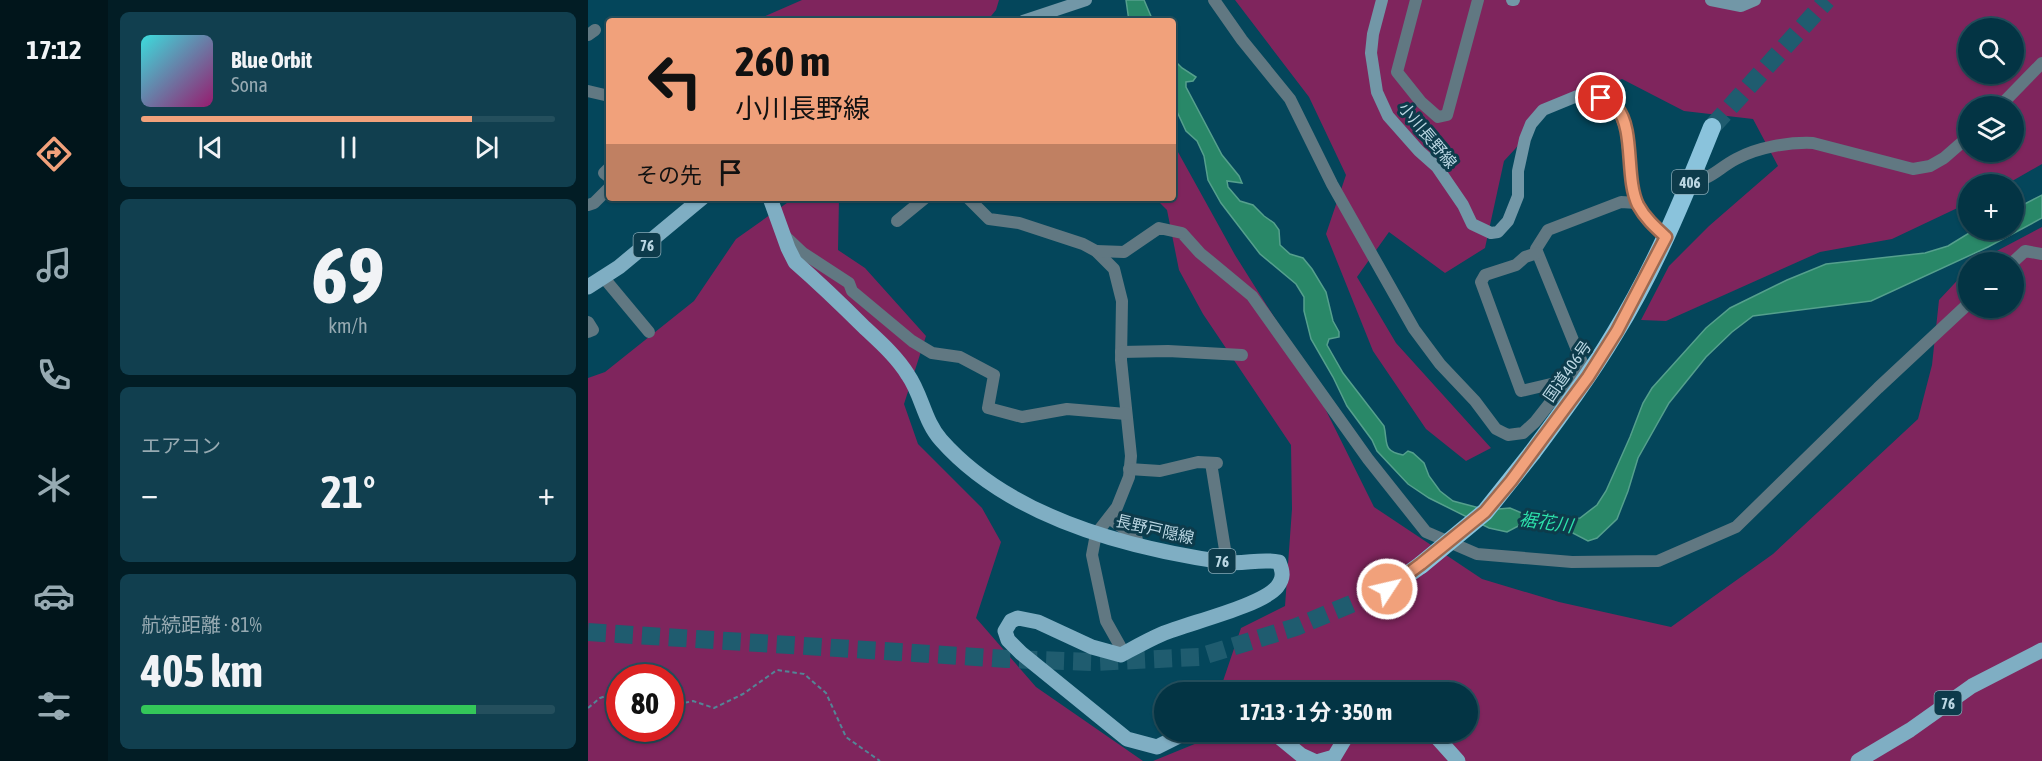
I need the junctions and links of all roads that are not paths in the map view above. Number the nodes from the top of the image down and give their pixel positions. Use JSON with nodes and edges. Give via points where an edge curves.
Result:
{"nodes":[{"id":1,"x":1086,"y":0,"type":"edge"},
{"id":2,"x":1214,"y":0,"type":"edge"},
{"id":3,"x":1382,"y":0,"type":"edge"},
{"id":4,"x":1416,"y":0,"type":"edge"},
{"id":5,"x":1478,"y":0,"type":"edge"},
{"id":6,"x":1711,"y":0,"type":"edge"},
{"id":7,"x":1755,"y":0,"type":"edge"},
{"id":8,"x":1032,"y":18,"type":"edge"},
{"id":9,"x":2042,"y":63,"type":"edge"},
{"id":10,"x":588,"y":90,"type":"edge"},
{"id":11,"x":606,"y":95,"type":"edge"},
{"id":12,"x":2010,"y":96,"type":"edge"},
{"id":13,"x":1712,"y":127,"type":"tunnel mouth"},
{"id":14,"x":1958,"y":146,"type":"edge"},
{"id":15,"x":1691,"y":181,"type":"junction"},
{"id":16,"x":606,"y":191,"type":"edge"},
{"id":17,"x":699,"y":201,"type":"edge"},
{"id":18,"x":771,"y":201,"type":"edge"},
{"id":19,"x":922,"y":201,"type":"edge"},
{"id":20,"x":971,"y":201,"type":"edge"},
{"id":21,"x":1637,"y":203,"type":"junction"},
{"id":22,"x":588,"y":205,"type":"edge"},
{"id":23,"x":897,"y":221,"type":"dead end"},
{"id":24,"x":784,"y":236,"type":"junction"},
{"id":25,"x":1666,"y":237,"type":"junction"},
{"id":26,"x":1096,"y":251,"type":"junction"},
{"id":27,"x":1537,"y":253,"type":"junction"},
{"id":28,"x":2024,"y":253,"type":"edge"},
{"id":29,"x":2042,"y":254,"type":"edge"},
{"id":30,"x":604,"y":278,"type":"junction"},
{"id":31,"x":588,"y":287,"type":"edge"},
{"id":32,"x":1958,"y":313,"type":"edge"},
{"id":33,"x":588,"y":322,"type":"edge"},
{"id":34,"x":588,"y":332,"type":"edge"},
{"id":35,"x":649,"y":332,"type":"dead end"},
{"id":36,"x":1121,"y":352,"type":"junction"},
{"id":37,"x":1242,"y":354,"type":"dead end"},
{"id":38,"x":1588,"y":377,"type":"junction"},
{"id":39,"x":1568,"y":380,"type":"junction"},
{"id":40,"x":1126,"y":414,"type":"junction"},
{"id":41,"x":1129,"y":469,"type":"junction"},
{"id":42,"x":1109,"y":518,"type":"junction"},
{"id":43,"x":1096,"y":534,"type":"junction"},
{"id":44,"x":1138,"y":545,"type":"junction"},
{"id":45,"x":1227,"y":562,"type":"junction"},
{"id":46,"x":1387,"y":589,"type":"tunnel mouth"},
{"id":47,"x":2042,"y":650,"type":"edge"},
{"id":48,"x":1124,"y":653,"type":"junction"},
{"id":49,"x":1166,"y":742,"type":"edge"},
{"id":50,"x":1285,"y":742,"type":"edge"},
{"id":51,"x":1343,"y":742,"type":"edge"},
{"id":52,"x":1441,"y":742,"type":"edge"},
{"id":53,"x":1314,"y":761,"type":"edge"},
{"id":54,"x":1320,"y":761,"type":"edge"},
{"id":55,"x":1458,"y":761,"type":"edge"},
{"id":56,"x":1858,"y":761,"type":"edge"}],
"edges":[{"from":1,"to":8,"type":"main road"},
{"from":2,"to":39,"type":"street","via":[[1290,99],[1332,184],[1414,329],[1496,429],[1508,435],[1523,433]]},
{"from":3,"to":21,"type":"main road","name":"小川長野線","via":[[1371,53],[1377,92],[1388,116],[1437,167],[1472,224],[1491,233],[1498,232],[1508,221],[1518,196],[1518,171],[1530,124],[1543,110],[1582,93],[1617,108],[1626,130]]},
{"from":4,"to":5,"type":"street","via":[[1397,72],[1438,117],[1447,115]]},
{"from":6,"to":7,"type":"main road","via":[[1741,6]]},
{"from":9,"to":12,"type":"street"},
{"from":10,"to":11,"type":"street"},
{"from":13,"to":15,"type":"highway","name":"国道406号","number":"406"},
{"from":14,"to":15,"type":"street","via":[[1930,166],[1913,169],[1798,142],[1737,158],[1704,180]]},
{"from":15,"to":25,"type":"highway","name":"国道406号","number":"406"},
{"from":16,"to":22,"type":"street"},
{"from":17,"to":30,"type":"main road","number":"76"},
{"from":18,"to":24,"type":"main road","name":"長野戸隠線","number":"76"},
{"from":19,"to":23,"type":"street"},
{"from":20,"to":26,"type":"street","via":[[989,219],[1063,236]]},
{"from":21,"to":25,"type":"main road","name":"小川長野線","via":[[1647,220]]},
{"from":21,"to":27,"type":"street","via":[[1621,202],[1548,230]]},
{"from":24,"to":40,"type":"street","via":[[849,283],[852,291],[912,341],[932,353],[960,357],[994,375],[988,408],[1022,417],[1067,409]]},
{"from":24,"to":43,"type":"main road","name":"長野戸隠線","number":"76","via":[[795,262],[891,353],[908,375],[938,437],[960,461],[1055,519]]},
{"from":25,"to":38,"type":"highway","name":"国道406号","number":"406"},
{"from":26,"to":32,"type":"street","via":[[1124,252],[1159,228],[1182,233],[1252,296],[1368,459],[1426,532],[1477,554],[1572,562],[1658,561],[1736,527]]},
{"from":26,"to":36,"type":"street","via":[[1114,269],[1120,291]]},
{"from":27,"to":38,"type":"street"},
{"from":27,"to":39,"type":"street","via":[[1485,275],[1481,282],[1521,391]]},
{"from":28,"to":29,"type":"street"},
{"from":30,"to":31,"type":"main road","number":"76"},
{"from":30,"to":35,"type":"street"},
{"from":33,"to":34,"type":"street","via":[[593,330]]},
{"from":36,"to":37,"type":"street"},
{"from":36,"to":40,"type":"street"},
{"from":38,"to":39,"type":"street","via":[[1574,375]]},
{"from":38,"to":46,"type":"highway","name":"国道406号","number":"406","bridge":true,"via":[[1485,512]]},
{"from":40,"to":41,"type":"street"},
{"from":41,"to":42,"type":"street","via":[[1117,507]]},
{"from":41,"to":45,"type":"street","via":[[1160,471],[1198,462],[1215,463]]},
{"from":42,"to":43,"type":"street"},
{"from":42,"to":44,"type":"street","via":[[1126,530],[1135,531]]},
{"from":43,"to":44,"type":"main road","name":"長野戸隠線","number":"76"},
{"from":43,"to":48,"type":"street","via":[[1092,555],[1106,621]]},
{"from":44,"to":45,"type":"main road","name":"長野戸隠線","number":"76"},
{"from":45,"to":48,"type":"main road","name":"長野戸隠線","number":"76","via":[[1279,562],[1282,580],[1256,601],[1162,634]]},
{"from":47,"to":56,"type":"main road","number":"76","via":[[1972,686]]},
{"from":48,"to":49,"type":"main road","via":[[1092,647],[1038,622],[1018,618],[1005,631],[1021,653],[1127,739],[1156,747]]},
{"from":50,"to":53,"type":"main road"},
{"from":51,"to":54,"type":"main road","via":[[1334,757]]},
{"from":52,"to":55,"type":"main road"}]}
